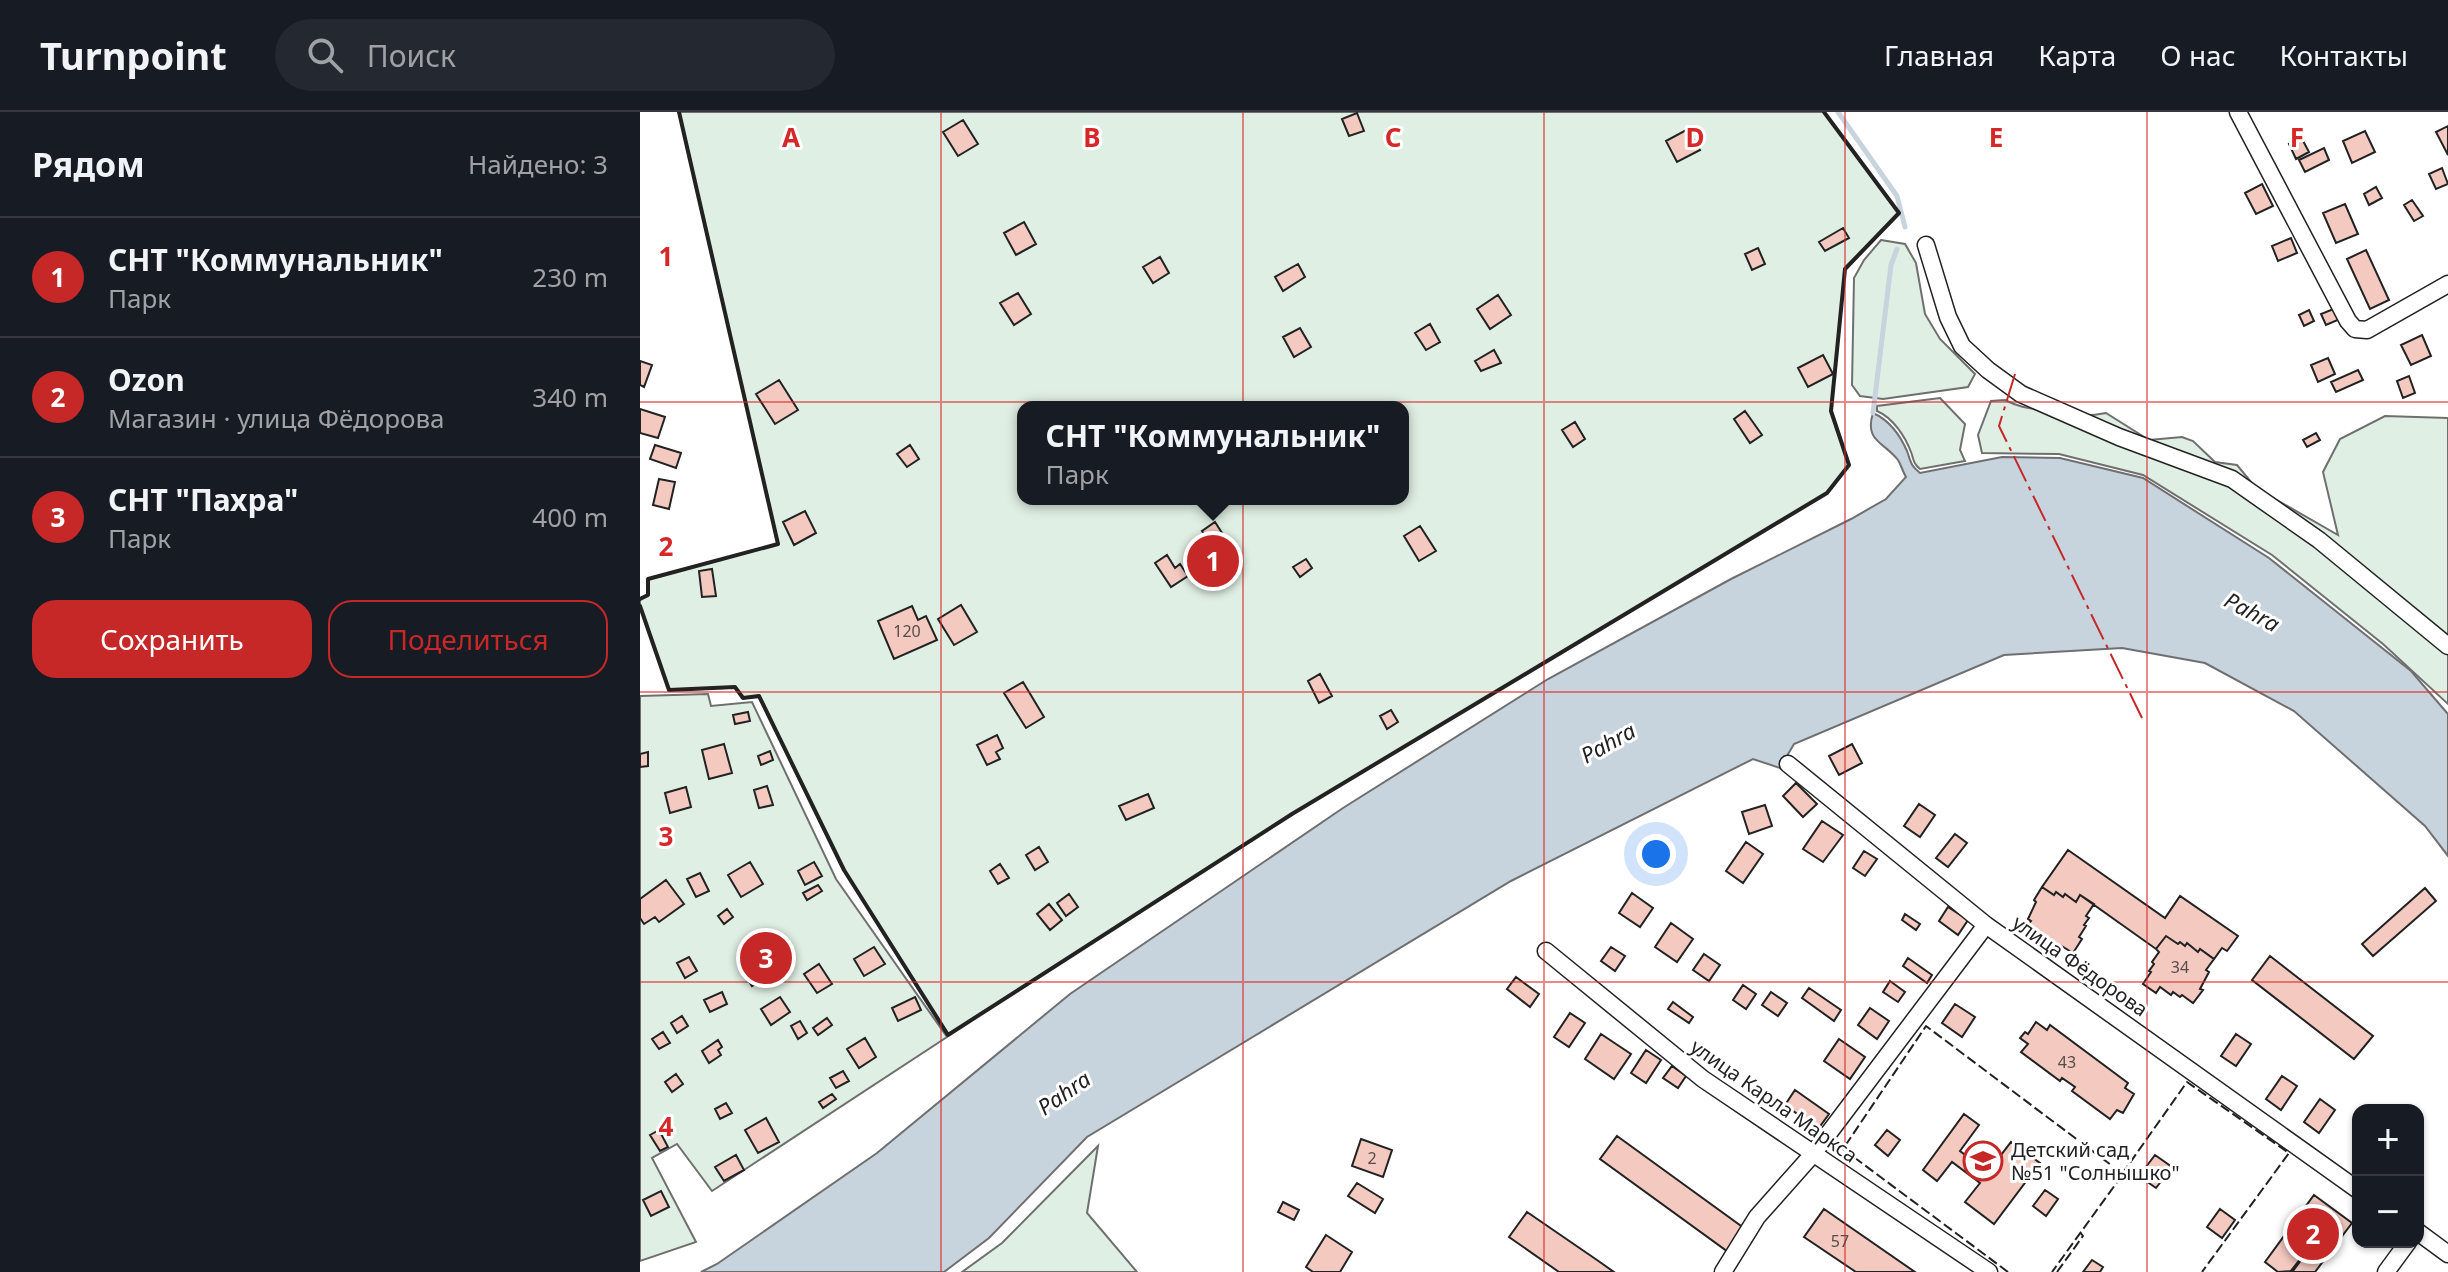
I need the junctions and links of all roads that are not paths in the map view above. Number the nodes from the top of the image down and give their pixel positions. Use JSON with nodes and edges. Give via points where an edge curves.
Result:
{"nodes":[{"id":1,"x":2238,"y":112,"type":"edge"},
{"id":2,"x":1926,"y":245,"type":"dead end"},
{"id":3,"x":2448,"y":284,"type":"edge"},
{"id":4,"x":2448,"y":646,"type":"edge"},
{"id":5,"x":1788,"y":764,"type":"dead end"},
{"id":6,"x":1986,"y":925,"type":"junction"},
{"id":7,"x":1546,"y":951,"type":"dead end"},
{"id":8,"x":1813,"y":1154,"type":"junction"},
{"id":9,"x":2352,"y":1186,"type":"edge"},
{"id":10,"x":2424,"y":1236,"type":"edge"},
{"id":11,"x":2404,"y":1248,"type":"edge"},
{"id":12,"x":2448,"y":1254,"type":"edge"},
{"id":13,"x":1723,"y":1272,"type":"edge"},
{"id":14,"x":1989,"y":1272,"type":"edge"},
{"id":15,"x":2386,"y":1272,"type":"edge"}],
"edges":[{"from":1,"to":3,"type":"street","via":[[2355,329],[2367,330]]},
{"from":2,"to":4,"type":"street","via":[[1962,346],[1988,370],[2021,394],[2232,479],[2319,540]]},
{"from":5,"to":6,"type":"street","name":"улица Фёдорова"},
{"from":6,"to":8,"type":"street"},
{"from":6,"to":9,"type":"street","name":"улица Фёдорова"},
{"from":7,"to":8,"type":"street","name":"улица Карла Маркса","via":[[1703,1079]]},
{"from":8,"to":13,"type":"street","via":[[1757,1217]]},
{"from":8,"to":14,"type":"street","name":"улица Карла Маркса"},
{"from":10,"to":12,"type":"street"},
{"from":11,"to":15,"type":"street"}]}
